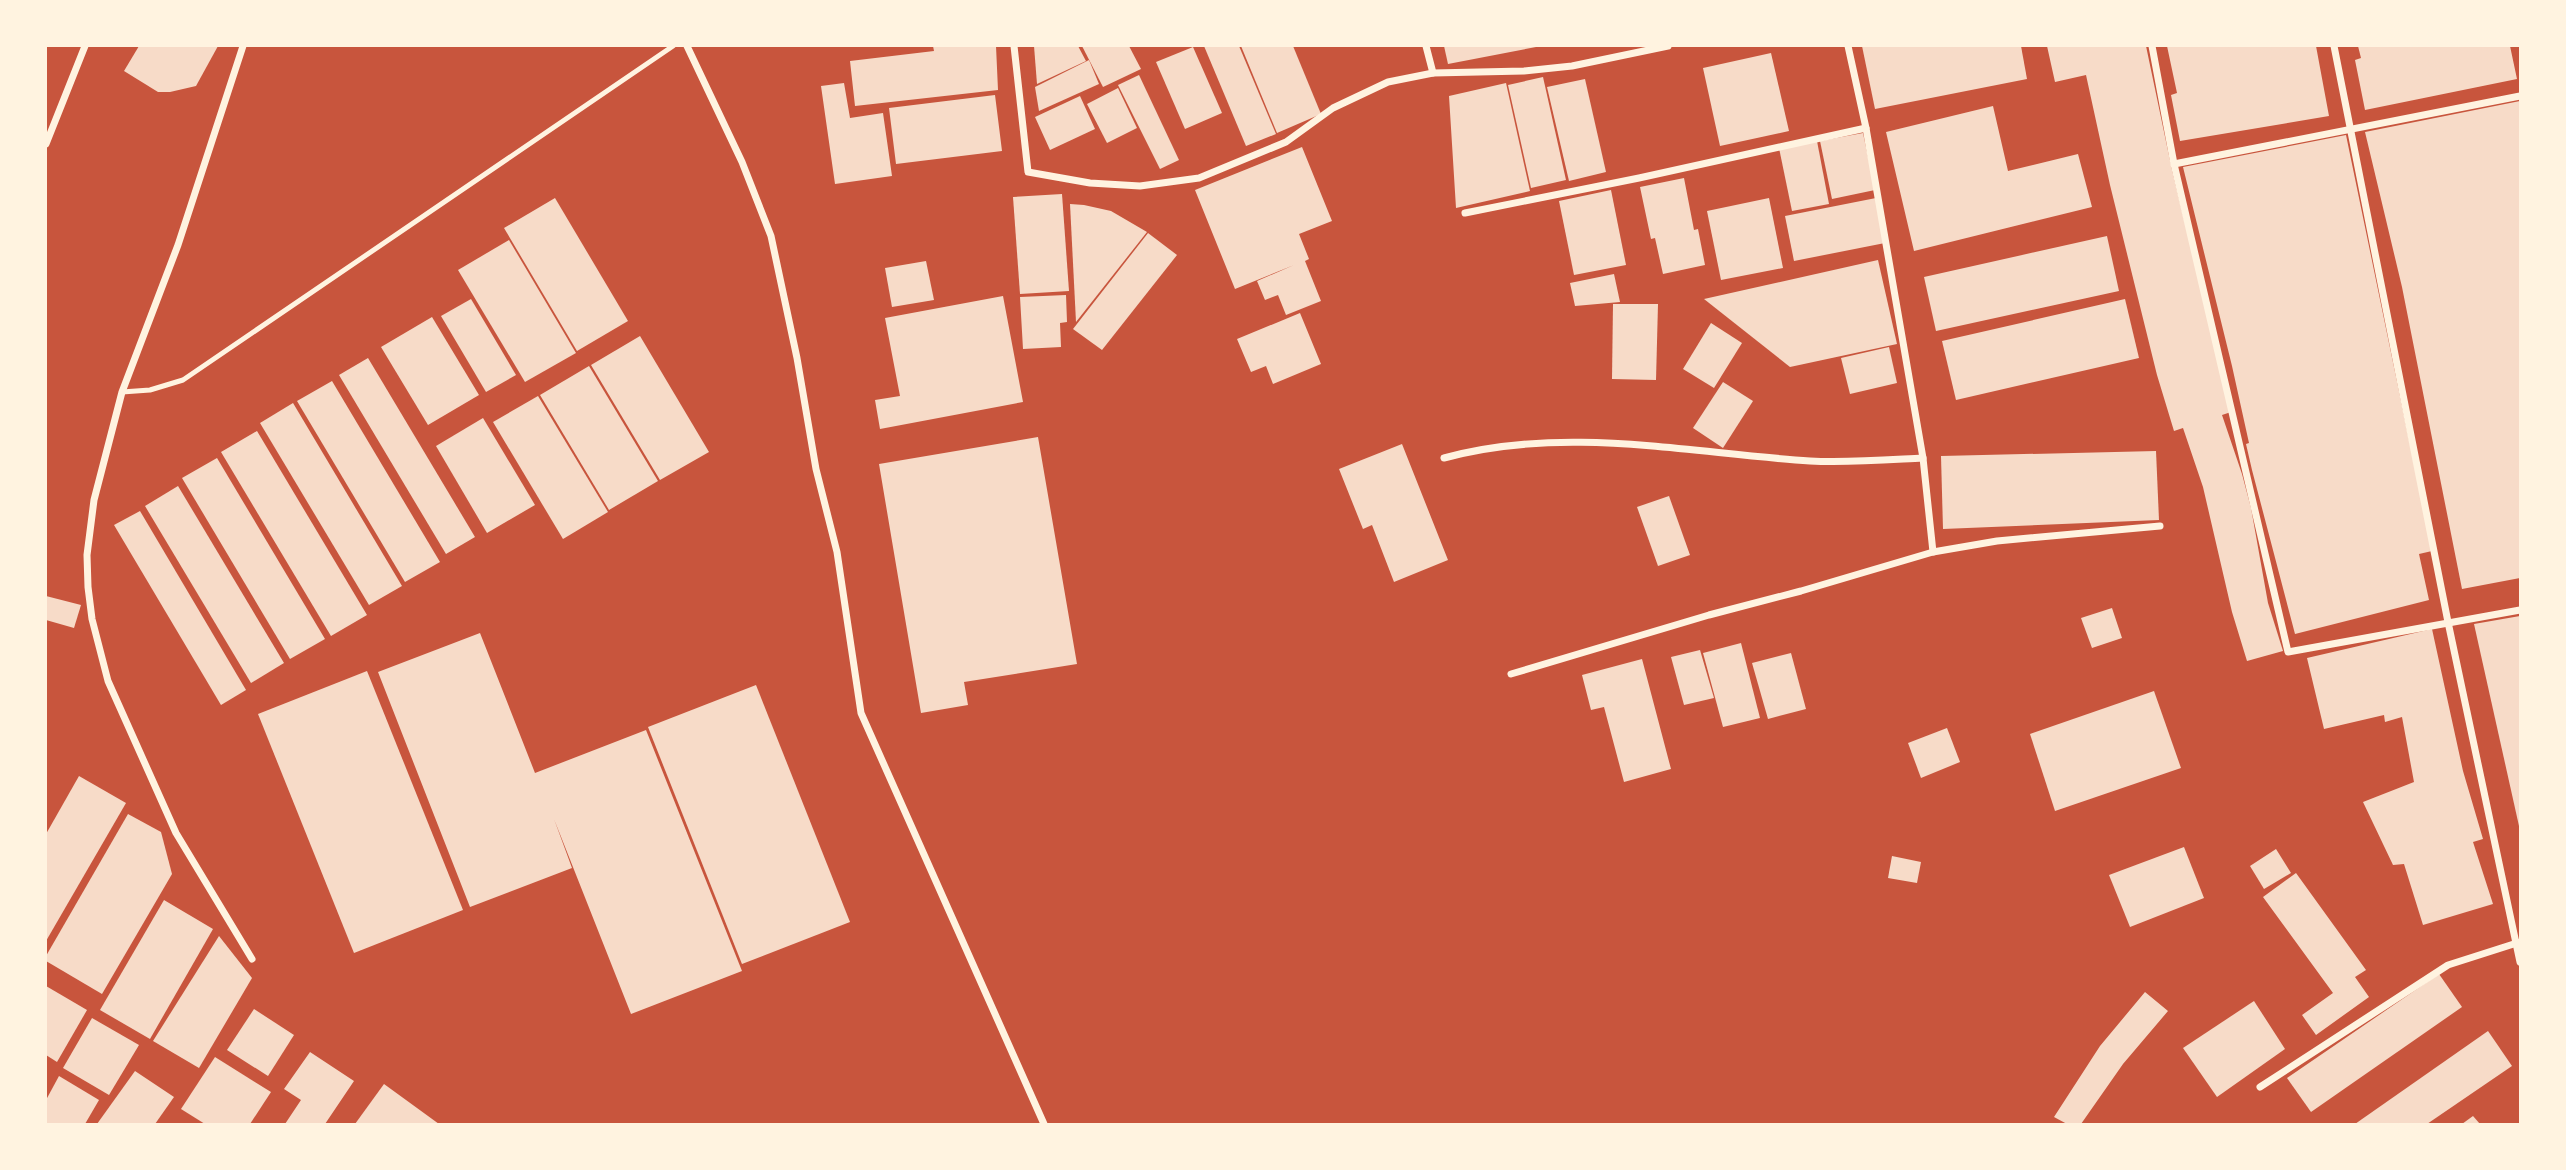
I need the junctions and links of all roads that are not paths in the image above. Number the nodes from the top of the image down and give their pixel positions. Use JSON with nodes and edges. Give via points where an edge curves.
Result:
{"nodes":[{"id":1,"x":85,"y":46,"type":"edge"},
{"id":2,"x":243,"y":46,"type":"edge"},
{"id":3,"x":673,"y":46,"type":"edge"},
{"id":4,"x":687,"y":46,"type":"edge"},
{"id":5,"x":1014,"y":46,"type":"edge"},
{"id":6,"x":1426,"y":46,"type":"edge"},
{"id":7,"x":1668,"y":46,"type":"edge"},
{"id":8,"x":1848,"y":46,"type":"edge"},
{"id":9,"x":2152,"y":46,"type":"edge"},
{"id":10,"x":2334,"y":46,"type":"edge"},
{"id":11,"x":1433,"y":73,"type":"junction"},
{"id":12,"x":2521,"y":96,"type":"edge"},
{"id":13,"x":1866,"y":128,"type":"junction"},
{"id":14,"x":2351,"y":128,"type":"junction"},
{"id":15,"x":46,"y":144,"type":"edge"},
{"id":16,"x":2174,"y":164,"type":"junction"},
{"id":17,"x":1465,"y":213,"type":"dead end"},
{"id":18,"x":122,"y":392,"type":"junction"},
{"id":19,"x":1444,"y":458,"type":"dead end"},
{"id":20,"x":1923,"y":458,"type":"junction"},
{"id":21,"x":2160,"y":526,"type":"dead end"},
{"id":22,"x":1933,"y":552,"type":"junction"},
{"id":23,"x":2521,"y":610,"type":"edge"},
{"id":24,"x":2448,"y":622,"type":"junction"},
{"id":25,"x":1511,"y":674,"type":"dead end"},
{"id":26,"x":2518,"y":942,"type":"edge"},
{"id":27,"x":252,"y":959,"type":"dead end"},
{"id":28,"x":2521,"y":962,"type":"edge"},
{"id":29,"x":2260,"y":1087,"type":"dead end"},
{"id":30,"x":1044,"y":1125,"type":"edge"}],
"edges":[{"from":1,"to":15,"type":"street"},
{"from":2,"to":18,"type":"street","via":[[178,245]]},
{"from":3,"to":18,"type":"lane","via":[[183,380]]},
{"from":4,"to":30,"type":"street","via":[[771,236],[816,469],[837,552],[861,713]]},
{"from":5,"to":11,"type":"street","via":[[1028,172],[1090,183],[1140,186],[1199,178],[1286,142],[1333,108],[1388,82]]},
{"from":6,"to":11,"type":"street"},
{"from":7,"to":11,"type":"street","via":[[1524,72]]},
{"from":8,"to":13,"type":"street"},
{"from":9,"to":16,"type":"street"},
{"from":10,"to":14,"type":"street"},
{"from":12,"to":14,"type":"street"},
{"from":13,"to":17,"type":"street"},
{"from":13,"to":20,"type":"street"},
{"from":14,"to":16,"type":"street"},
{"from":14,"to":24,"type":"street"},
{"from":16,"to":24,"type":"street","via":[[2288,652]]},
{"from":18,"to":27,"type":"street","via":[[89,527],[88,587],[99,650],[108,681],[176,833]]},
{"from":19,"to":20,"type":"street","via":[[1475,449],[1593,441],[1812,461]]},
{"from":20,"to":22,"type":"street"},
{"from":21,"to":22,"type":"street","via":[[1997,541]]},
{"from":22,"to":25,"type":"street"},
{"from":23,"to":24,"type":"street"},
{"from":24,"to":26,"type":"street"},
{"from":26,"to":28,"type":"street"},
{"from":26,"to":29,"type":"street","via":[[2448,964]]}]}
